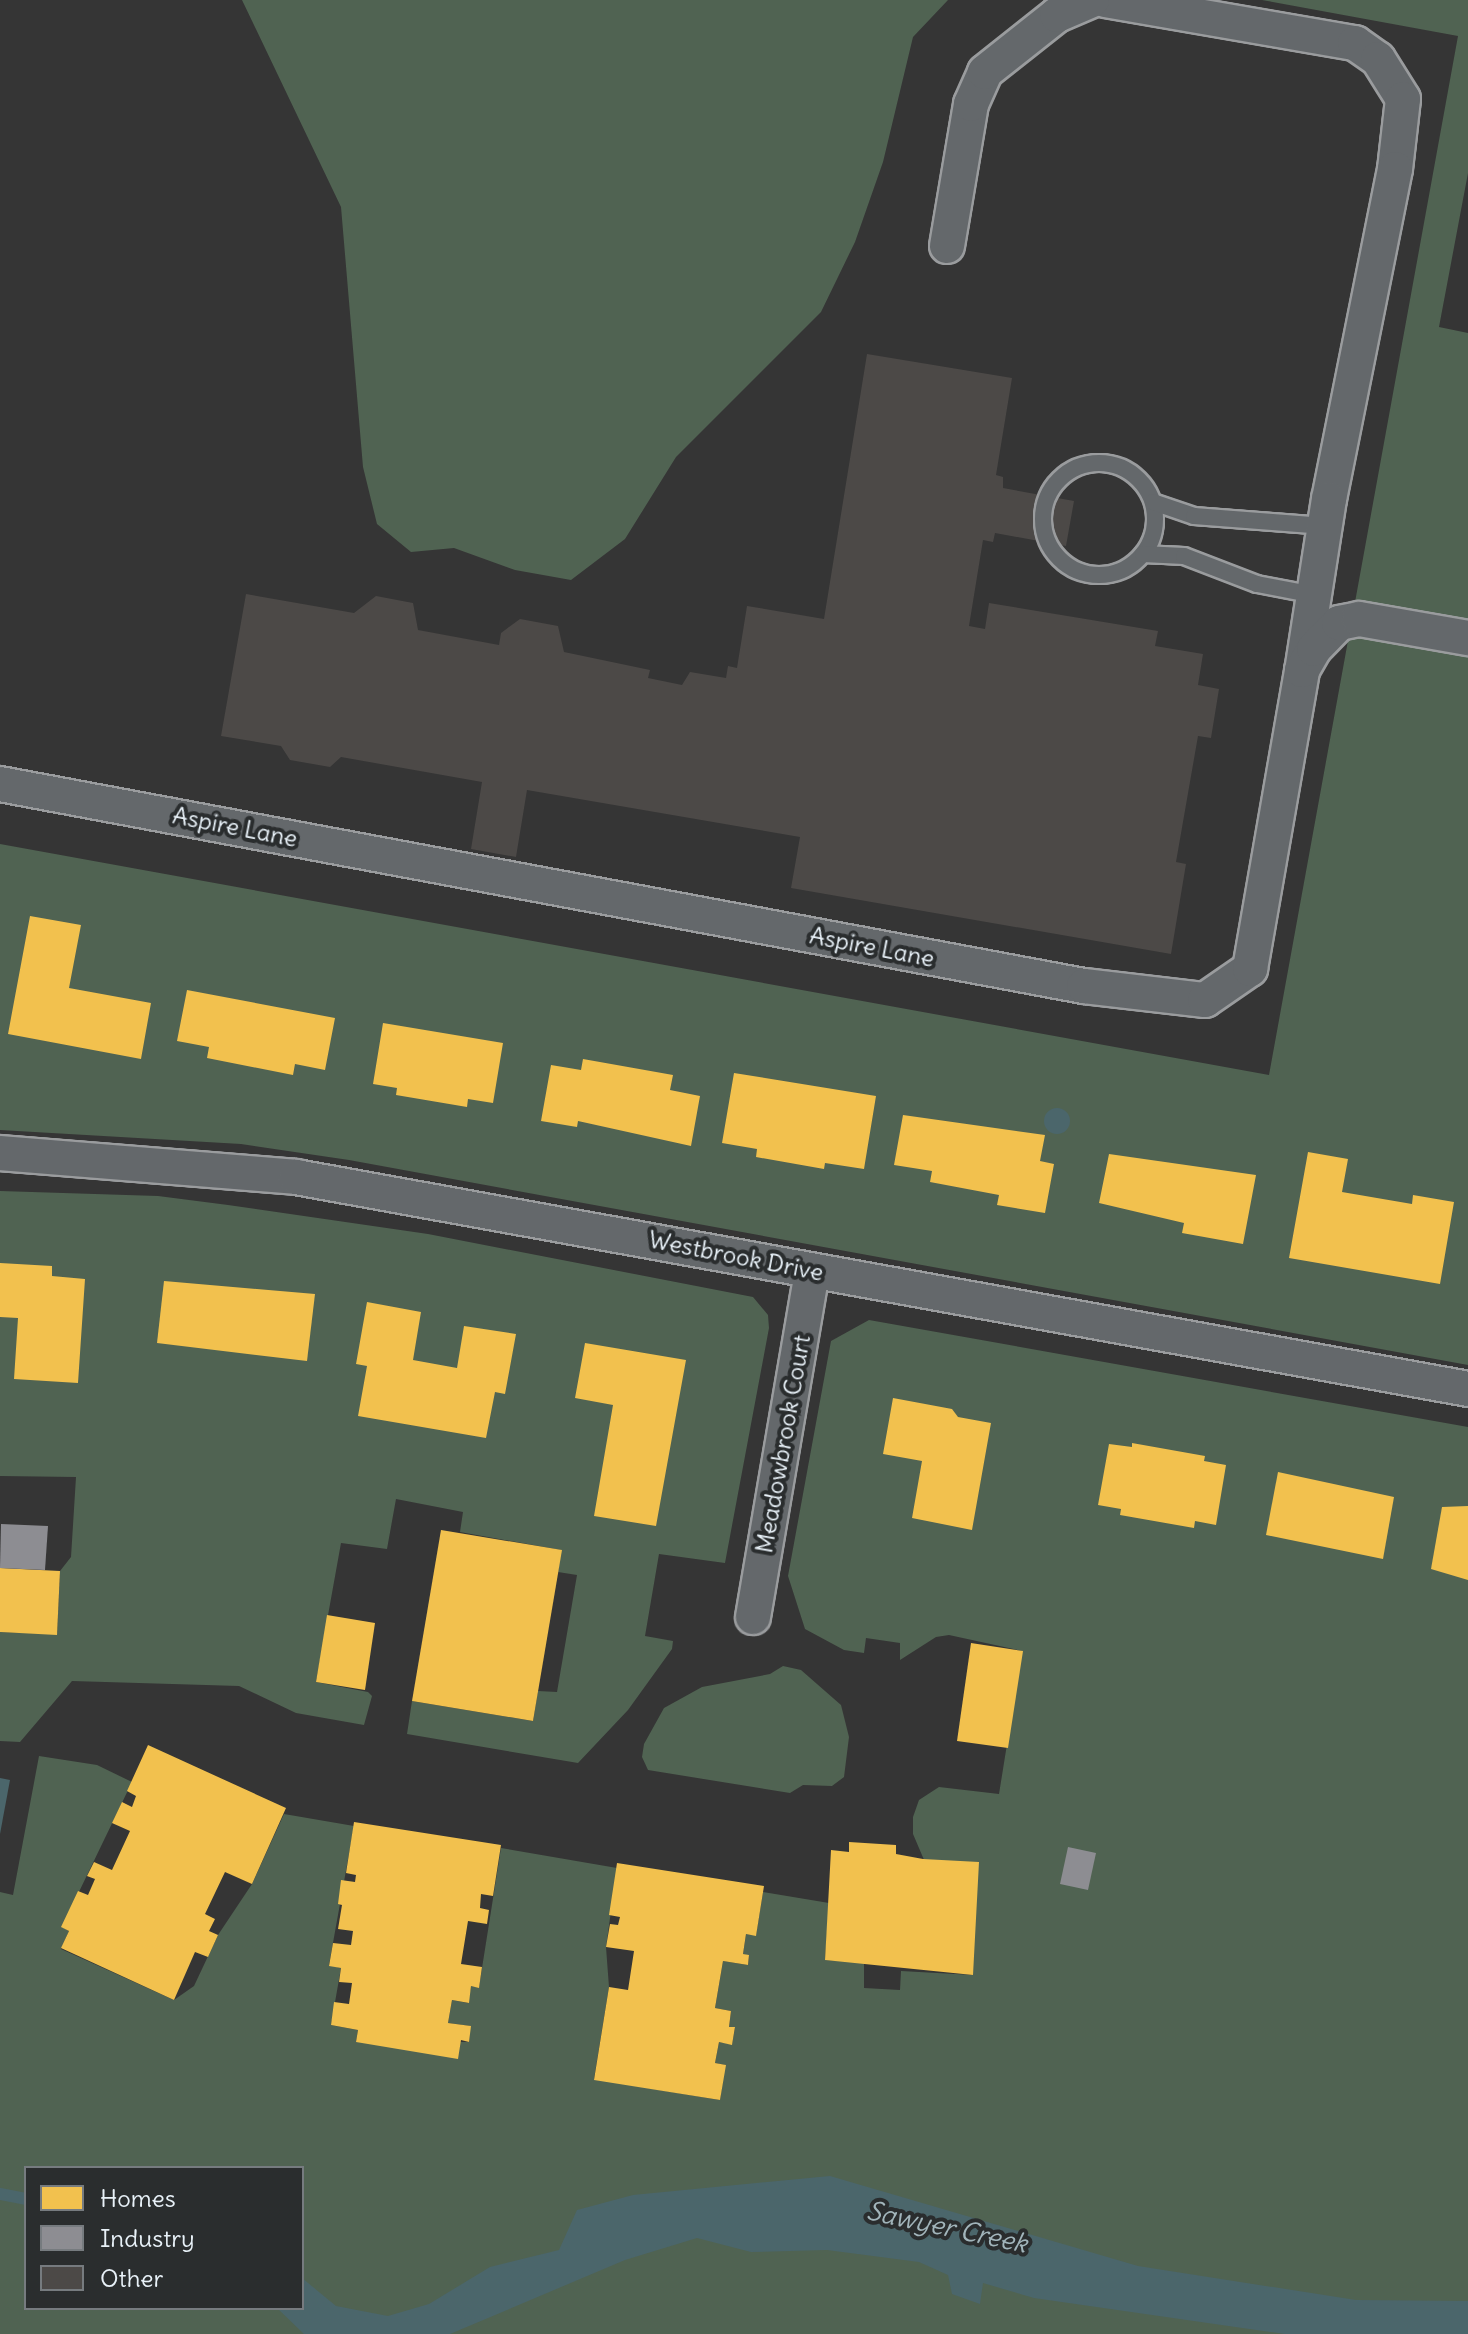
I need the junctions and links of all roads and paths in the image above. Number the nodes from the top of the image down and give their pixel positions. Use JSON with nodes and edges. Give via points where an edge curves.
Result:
{"nodes":[{"id":1,"x":1092,"y":0,"type":"edge"},
{"id":2,"x":1105,"y":0,"type":"edge"},
{"id":3,"x":947,"y":246,"type":"dead end"},
{"id":4,"x":1153,"y":502,"type":"junction"},
{"id":5,"x":1325,"y":526,"type":"junction"},
{"id":6,"x":1143,"y":554,"type":"junction"},
{"id":7,"x":1314,"y":595,"type":"junction"},
{"id":8,"x":1468,"y":638,"type":"edge"},
{"id":9,"x":1302,"y":670,"type":"junction"},
{"id":10,"x":0,"y":784,"type":"edge"},
{"id":11,"x":0,"y":1153,"type":"edge"},
{"id":12,"x":812,"y":1271,"type":"junction"},
{"id":13,"x":1468,"y":1389,"type":"edge"},
{"id":14,"x":753,"y":1617,"type":"dead end"}],
"edges":[{"from":1,"to":3,"type":"street","via":[[1057,15],[985,72],[971,104]]},
{"from":2,"to":5,"type":"street","via":[[1355,43],[1378,59],[1403,99],[1395,169]]},
{"from":4,"to":5,"type":"lane","via":[[1194,516]]},
{"from":4,"to":6,"type":"lane","via":[[1153,536]]},
{"from":4,"to":6,"type":"lane","via":[[1132,474],[1100,462],[1067,472],[1046,502],[1047,540],[1073,569],[1111,574]]},
{"from":5,"to":7,"type":"street"},
{"from":6,"to":7,"type":"lane","via":[[1184,556],[1257,584]]},
{"from":7,"to":9,"type":"street"},
{"from":8,"to":9,"type":"street","name":"Aspire Lane","via":[[1359,619],[1339,623]]},
{"from":9,"to":10,"type":"street","name":"Aspire Lane","via":[[1250,969],[1205,1000],[1084,986]]},
{"from":11,"to":12,"type":"street","name":"Westbrook Drive","via":[[296,1177]]},
{"from":12,"to":13,"type":"street","name":"Westbrook Drive"},
{"from":12,"to":14,"type":"street","name":"Meadowbrook Court"}]}
